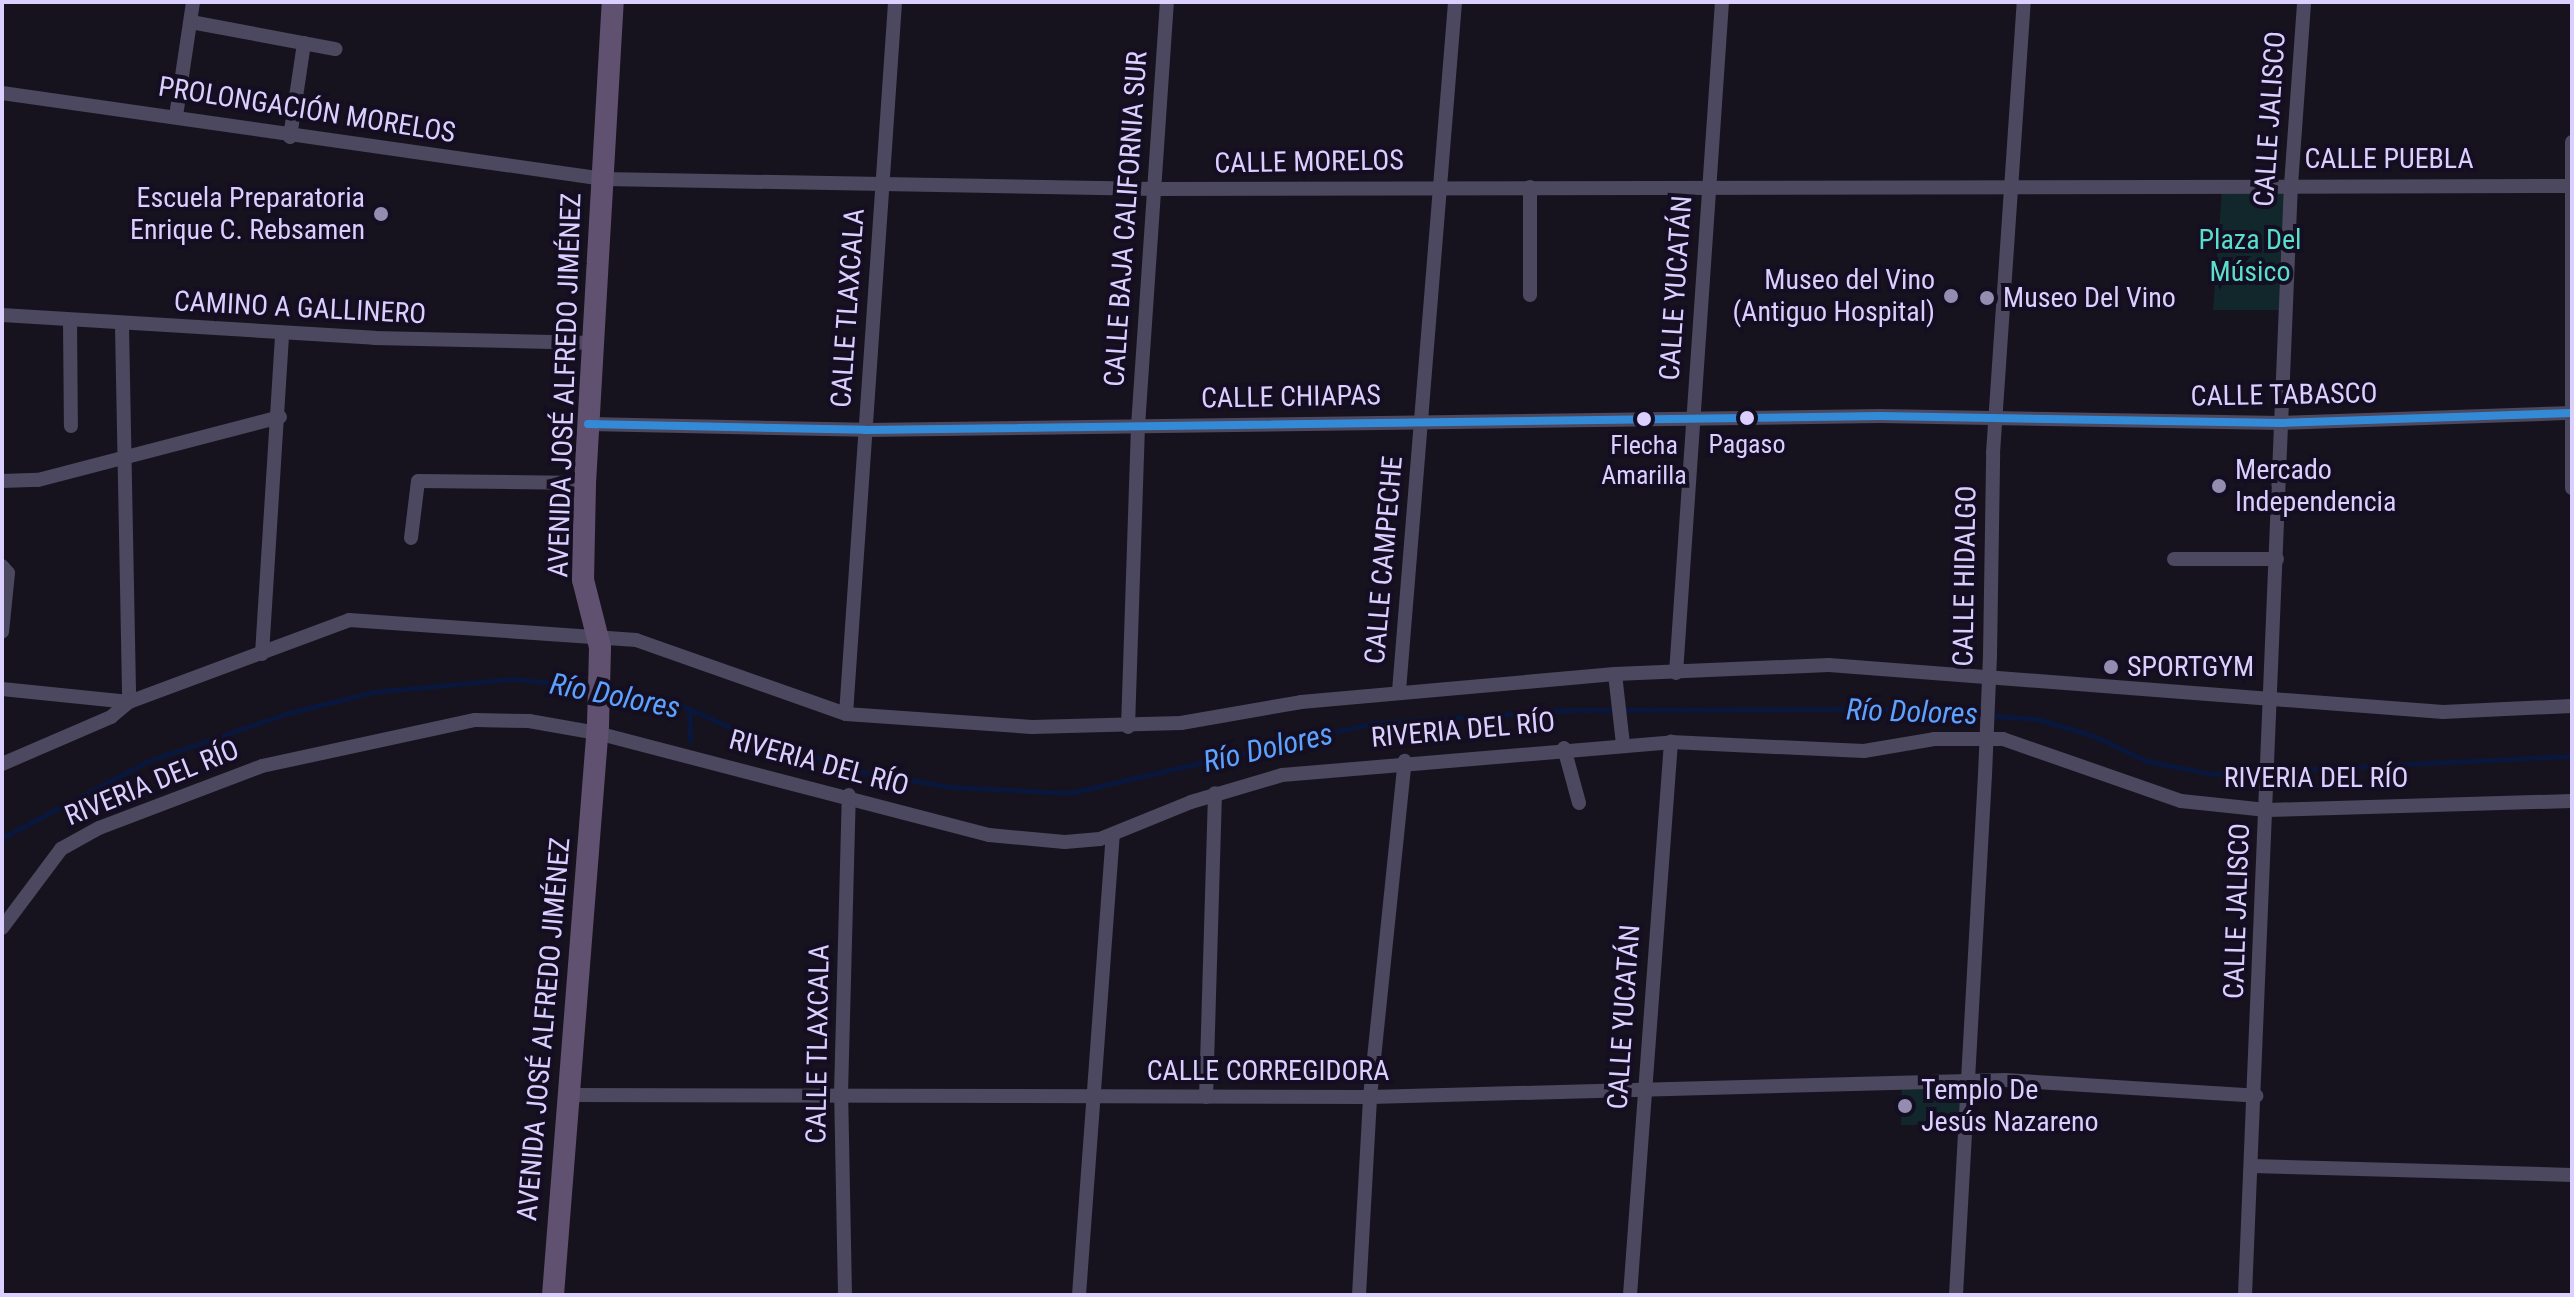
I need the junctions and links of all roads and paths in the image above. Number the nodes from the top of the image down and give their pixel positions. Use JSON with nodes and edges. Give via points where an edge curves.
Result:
{"nodes":[{"id":1,"x":193,"y":2,"type":"edge"},
{"id":2,"x":613,"y":2,"type":"edge"},
{"id":3,"x":895,"y":2,"type":"edge"},
{"id":4,"x":1167,"y":2,"type":"edge"},
{"id":5,"x":1455,"y":2,"type":"edge"},
{"id":6,"x":1722,"y":2,"type":"edge"},
{"id":7,"x":2024,"y":2,"type":"edge"},
{"id":8,"x":2304,"y":2,"type":"edge"},
{"id":9,"x":191,"y":22,"type":"junction"},
{"id":10,"x":304,"y":43,"type":"junction"},
{"id":11,"x":335,"y":49,"type":"dead end"},
{"id":12,"x":2,"y":93,"type":"edge"},
{"id":13,"x":176,"y":116,"type":"junction"},
{"id":14,"x":290,"y":137,"type":"junction"},
{"id":15,"x":2572,"y":142,"type":"edge"},
{"id":16,"x":604,"y":179,"type":"junction"},
{"id":17,"x":2291,"y":185,"type":"junction"},
{"id":18,"x":2014,"y":186,"type":"junction"},
{"id":19,"x":2572,"y":186,"type":"edge"},
{"id":20,"x":883,"y":187,"type":"junction"},
{"id":21,"x":1438,"y":187,"type":"junction"},
{"id":22,"x":1530,"y":187,"type":"junction"},
{"id":23,"x":1155,"y":189,"type":"junction"},
{"id":24,"x":1709,"y":189,"type":"junction"},
{"id":25,"x":1530,"y":295,"type":"dead end"},
{"id":26,"x":2,"y":315,"type":"edge"},
{"id":27,"x":70,"y":321,"type":"junction"},
{"id":28,"x":122,"y":326,"type":"junction"},
{"id":29,"x":282,"y":333,"type":"junction"},
{"id":30,"x":595,"y":343,"type":"junction"},
{"id":31,"x":2571,"y":413,"type":"edge"},
{"id":32,"x":280,"y":417,"type":"junction"},
{"id":33,"x":1996,"y":419,"type":"junction"},
{"id":34,"x":1421,"y":420,"type":"junction"},
{"id":35,"x":1693,"y":420,"type":"junction"},
{"id":36,"x":2282,"y":423,"type":"junction"},
{"id":37,"x":588,"y":424,"type":"junction"},
{"id":38,"x":71,"y":426,"type":"dead end"},
{"id":39,"x":1138,"y":426,"type":"junction"},
{"id":40,"x":865,"y":430,"type":"junction"},
{"id":41,"x":121,"y":458,"type":"junction"},
{"id":42,"x":2,"y":481,"type":"edge"},
{"id":43,"x":585,"y":483,"type":"junction"},
{"id":44,"x":2572,"y":488,"type":"edge"},
{"id":45,"x":411,"y":538,"type":"dead end"},
{"id":46,"x":2174,"y":559,"type":"dead end"},
{"id":47,"x":2277,"y":559,"type":"junction"},
{"id":48,"x":2,"y":566,"type":"edge"},
{"id":49,"x":2,"y":632,"type":"edge"},
{"id":50,"x":598,"y":643,"type":"junction"},
{"id":51,"x":262,"y":654,"type":"junction"},
{"id":52,"x":1676,"y":673,"type":"junction"},
{"id":53,"x":1615,"y":674,"type":"junction"},
{"id":54,"x":2,"y":689,"type":"edge"},
{"id":55,"x":1399,"y":691,"type":"junction"},
{"id":56,"x":2272,"y":696,"type":"junction"},
{"id":57,"x":129,"y":702,"type":"junction"},
{"id":58,"x":2572,"y":706,"type":"edge"},
{"id":59,"x":846,"y":714,"type":"junction"},
{"id":60,"x":1128,"y":727,"type":"junction"},
{"id":61,"x":597,"y":729,"type":"junction"},
{"id":62,"x":1622,"y":739,"type":"junction"},
{"id":63,"x":1671,"y":742,"type":"junction"},
{"id":64,"x":1564,"y":748,"type":"junction"},
{"id":65,"x":1405,"y":761,"type":"junction"},
{"id":66,"x":2,"y":764,"type":"edge"},
{"id":67,"x":1215,"y":793,"type":"junction"},
{"id":68,"x":849,"y":795,"type":"junction"},
{"id":69,"x":2572,"y":801,"type":"edge"},
{"id":70,"x":1579,"y":803,"type":"dead end"},
{"id":71,"x":2267,"y":810,"type":"junction"},
{"id":72,"x":1113,"y":835,"type":"junction"},
{"id":73,"x":2,"y":928,"type":"edge"},
{"id":74,"x":1967,"y":1082,"type":"junction"},
{"id":75,"x":1644,"y":1089,"type":"junction"},
{"id":76,"x":841,"y":1094,"type":"junction"},
{"id":77,"x":568,"y":1095,"type":"junction"},
{"id":78,"x":2256,"y":1096,"type":"junction"},
{"id":79,"x":1093,"y":1097,"type":"junction"},
{"id":80,"x":1206,"y":1097,"type":"junction"},
{"id":81,"x":1370,"y":1097,"type":"junction"},
{"id":82,"x":2252,"y":1166,"type":"junction"},
{"id":83,"x":2572,"y":1175,"type":"edge"},
{"id":84,"x":553,"y":1295,"type":"edge"},
{"id":85,"x":845,"y":1295,"type":"edge"},
{"id":86,"x":1079,"y":1295,"type":"edge"},
{"id":87,"x":1359,"y":1295,"type":"edge"},
{"id":88,"x":1630,"y":1295,"type":"edge"},
{"id":89,"x":1956,"y":1295,"type":"edge"},
{"id":90,"x":2245,"y":1295,"type":"edge"}],
"edges":[{"from":1,"to":9,"type":"street"},
{"from":2,"to":16,"type":"main road","name":"AVENIDA JOSÉ ALFREDO JIMÉNEZ"},
{"from":3,"to":20,"type":"street","name":"CALLE TLAXCALA"},
{"from":4,"to":23,"type":"street","name":"CALLE BAJA CALIFORNIA SUR"},
{"from":5,"to":21,"type":"street","name":"CALLE CAMPECHE"},
{"from":6,"to":24,"type":"street","name":"CALLE YUCATÁN"},
{"from":7,"to":18,"type":"street","name":"CALLE HIDALGO"},
{"from":8,"to":17,"type":"street","name":"CALLE JALISCO"},
{"from":9,"to":10,"type":"street"},
{"from":9,"to":13,"type":"street"},
{"from":10,"to":11,"type":"street"},
{"from":10,"to":14,"type":"street"},
{"from":12,"to":13,"type":"street","name":"PROLONGACIÓN MORELOS"},
{"from":13,"to":14,"type":"street","name":"PROLONGACIÓN MORELOS"},
{"from":14,"to":16,"type":"street","name":"PROLONGACIÓN MORELOS"},
{"from":15,"to":19,"type":"street"},
{"from":16,"to":20,"type":"street","name":"CALLE MORELOS"},
{"from":16,"to":30,"type":"main road","name":"AVENIDA JOSÉ ALFREDO JIMÉNEZ"},
{"from":17,"to":18,"type":"street","name":"CALLE PUEBLA"},
{"from":17,"to":19,"type":"street","name":"CALLE PUEBLA"},
{"from":17,"to":36,"type":"street","name":"CALLE JALISCO"},
{"from":18,"to":24,"type":"street","name":"CALLE MORELOS"},
{"from":18,"to":33,"type":"street","name":"CALLE HIDALGO"},
{"from":19,"to":31,"type":"street"},
{"from":20,"to":23,"type":"street","name":"CALLE MORELOS"},
{"from":20,"to":40,"type":"street","name":"CALLE TLAXCALA"},
{"from":21,"to":22,"type":"street","name":"CALLE MORELOS"},
{"from":21,"to":23,"type":"street","name":"CALLE MORELOS"},
{"from":21,"to":34,"type":"street","name":"CALLE CAMPECHE"},
{"from":22,"to":24,"type":"street","name":"CALLE MORELOS"},
{"from":22,"to":25,"type":"street"},
{"from":23,"to":39,"type":"street","name":"CALLE BAJA CALIFORNIA SUR"},
{"from":24,"to":35,"type":"street","name":"CALLE YUCATÁN"},
{"from":26,"to":27,"type":"street","name":"CAMINO A GALLINERO"},
{"from":27,"to":28,"type":"street","name":"CAMINO A GALLINERO"},
{"from":27,"to":38,"type":"street"},
{"from":28,"to":29,"type":"street","name":"CAMINO A GALLINERO"},
{"from":28,"to":41,"type":"street"},
{"from":29,"to":30,"type":"street","name":"CAMINO A GALLINERO"},
{"from":29,"to":32,"type":"street"},
{"from":30,"to":37,"type":"main road","name":"AVENIDA JOSÉ ALFREDO JIMÉNEZ"},
{"from":31,"to":36,"type":"street","name":"CALLE TABASCO"},
{"from":31,"to":44,"type":"street"},
{"from":32,"to":41,"type":"street"},
{"from":32,"to":51,"type":"street"},
{"from":33,"to":35,"type":"street","name":"CALLE CHIAPAS"},
{"from":33,"to":36,"type":"street","name":"CALLE TABASCO"},
{"from":33,"to":74,"type":"street","name":"CALLE HIDALGO","bridge":true,"via":[[1985,775]]},
{"from":34,"to":35,"type":"street","name":"CALLE CHIAPAS"},
{"from":34,"to":39,"type":"street","name":"CALLE CHIAPAS"},
{"from":34,"to":55,"type":"street","name":"CALLE CAMPECHE"},
{"from":35,"to":52,"type":"street","name":"CALLE YUCATÁN"},
{"from":36,"to":47,"type":"street","name":"CALLE JALISCO"},
{"from":37,"to":40,"type":"street","name":"CALLE CHIAPAS"},
{"from":37,"to":43,"type":"main road","name":"AVENIDA JOSÉ ALFREDO JIMÉNEZ"},
{"from":39,"to":40,"type":"street","name":"CALLE CHIAPAS"},
{"from":39,"to":60,"type":"street","name":"CALLE BAJA CALIFORNIA SUR"},
{"from":40,"to":59,"type":"street","name":"CALLE TLAXCALA"},
{"from":41,"to":42,"type":"street","via":[[38,480]]},
{"from":41,"to":57,"type":"street"},
{"from":43,"to":45,"type":"street","via":[[418,481]]},
{"from":43,"to":50,"type":"main road","name":"AVENIDA JOSÉ ALFREDO JIMÉNEZ","via":[[583,580]]},
{"from":46,"to":47,"type":"street"},
{"from":47,"to":56,"type":"street","name":"CALLE JALISCO"},
{"from":48,"to":49,"type":"street","via":[[8,573]]},
{"from":50,"to":51,"type":"street","name":"RIVERIA DEL RÍO","via":[[349,620]]},
{"from":50,"to":59,"type":"street","name":"RIVERIA DEL RÍO","via":[[636,640]]},
{"from":50,"to":61,"type":"main road","name":"AVENIDA JOSÉ ALFREDO JIMÉNEZ"},
{"from":51,"to":57,"type":"street","name":"RIVERIA DEL RÍO"},
{"from":52,"to":53,"type":"street","name":"RIVERIA DEL RÍO"},
{"from":52,"to":56,"type":"street","name":"RIVERIA DEL RÍO","via":[[1829,665]]},
{"from":53,"to":55,"type":"street","name":"RIVERIA DEL RÍO"},
{"from":53,"to":62,"type":"street"},
{"from":54,"to":57,"type":"street"},
{"from":55,"to":60,"type":"street","name":"RIVERIA DEL RÍO"},
{"from":56,"to":58,"type":"street","name":"RIVERIA DEL RÍO","via":[[2443,712]]},
{"from":56,"to":71,"type":"street","name":"CALLE JALISCO"},
{"from":57,"to":66,"type":"street","name":"RIVERIA DEL RÍO","via":[[111,717]]},
{"from":59,"to":60,"type":"street","name":"RIVERIA DEL RÍO","via":[[1032,727]]},
{"from":61,"to":68,"type":"street","name":"RIVERIA DEL RÍO"},
{"from":61,"to":73,"type":"street","name":"RIVERIA DEL RÍO","via":[[475,720],[262,766],[99,828],[61,849]]},
{"from":61,"to":77,"type":"main road","name":"AVENIDA JOSÉ ALFREDO JIMÉNEZ"},
{"from":62,"to":63,"type":"street","name":"RIVERIA DEL RÍO"},
{"from":62,"to":64,"type":"street","name":"RIVERIA DEL RÍO"},
{"from":63,"to":71,"type":"street","name":"RIVERIA DEL RÍO","via":[[1864,751],[1934,739],[2003,739],[2181,801]]},
{"from":63,"to":75,"type":"street","name":"CALLE YUCATÁN"},
{"from":64,"to":65,"type":"street","name":"RIVERIA DEL RÍO"},
{"from":64,"to":70,"type":"street"},
{"from":65,"to":67,"type":"street","name":"RIVERIA DEL RÍO","via":[[1282,775]]},
{"from":65,"to":81,"type":"street"},
{"from":67,"to":72,"type":"street","name":"RIVERIA DEL RÍO"},
{"from":67,"to":80,"type":"street"},
{"from":68,"to":72,"type":"street","name":"RIVERIA DEL RÍO","via":[[989,835],[1065,842]]},
{"from":68,"to":76,"type":"street","name":"CALLE TLAXCALA"},
{"from":69,"to":71,"type":"street","name":"RIVERIA DEL RÍO"},
{"from":71,"to":78,"type":"street","name":"CALLE JALISCO"},
{"from":72,"to":79,"type":"street"},
{"from":74,"to":75,"type":"street","name":"CALLE CORREGIDORA"},
{"from":74,"to":78,"type":"street","name":"CALLE CORREGIDORA"},
{"from":74,"to":89,"type":"street","name":"CALLE HIDALGO"},
{"from":75,"to":81,"type":"street","name":"CALLE CORREGIDORA"},
{"from":75,"to":88,"type":"street","name":"CALLE YUCATÁN"},
{"from":76,"to":77,"type":"street","name":"CALLE CORREGIDORA"},
{"from":76,"to":79,"type":"street","name":"CALLE CORREGIDORA"},
{"from":76,"to":85,"type":"street","name":"CALLE TLAXCALA"},
{"from":77,"to":84,"type":"main road","name":"AVENIDA JOSÉ ALFREDO JIMÉNEZ"},
{"from":78,"to":82,"type":"street","name":"CALLE JALISCO"},
{"from":79,"to":80,"type":"street","name":"CALLE CORREGIDORA"},
{"from":79,"to":86,"type":"street"},
{"from":80,"to":81,"type":"street","name":"CALLE CORREGIDORA"},
{"from":81,"to":87,"type":"street"},
{"from":82,"to":83,"type":"street"},
{"from":82,"to":90,"type":"street","name":"CALLE JALISCO"}]}
